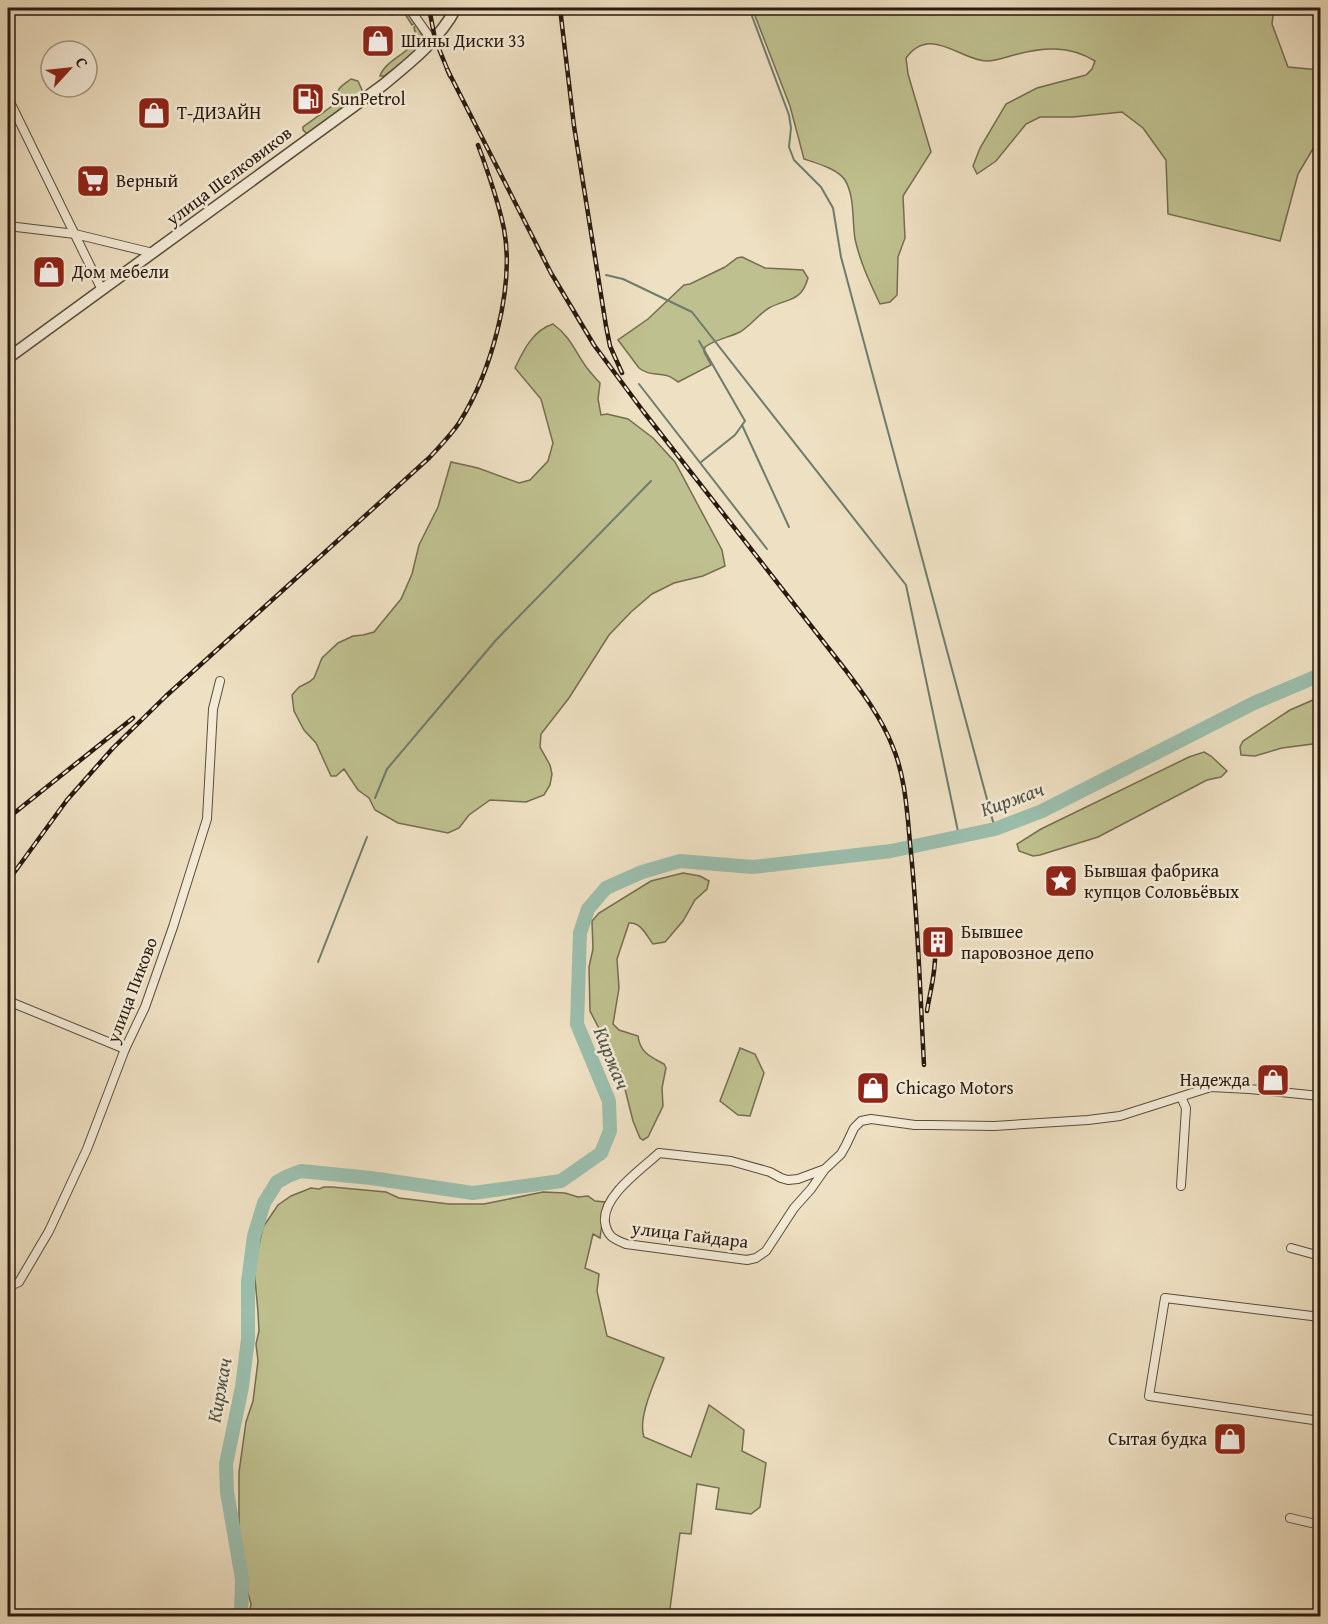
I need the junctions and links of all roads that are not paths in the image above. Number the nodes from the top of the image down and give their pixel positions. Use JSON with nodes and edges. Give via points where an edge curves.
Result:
{"nodes":[{"id":1,"x":409,"y":8,"type":"edge"},
{"id":2,"x":456,"y":8,"type":"edge"},
{"id":3,"x":433,"y":42,"type":"junction"},
{"id":4,"x":8,"y":98,"type":"edge"},
{"id":5,"x":8,"y":226,"type":"edge"},
{"id":6,"x":75,"y":234,"type":"junction"},
{"id":7,"x":154,"y":253,"type":"junction"},
{"id":8,"x":102,"y":290,"type":"junction"},
{"id":9,"x":8,"y":358,"type":"edge"},
{"id":10,"x":220,"y":681,"type":"dead end"},
{"id":11,"x":8,"y":1001,"type":"edge"},
{"id":12,"x":125,"y":1049,"type":"junction"},
{"id":13,"x":1320,"y":1096,"type":"edge"},
{"id":14,"x":1181,"y":1097,"type":"junction"},
{"id":15,"x":825,"y":1169,"type":"junction"},
{"id":16,"x":1181,"y":1186,"type":"dead end"},
{"id":17,"x":1291,"y":1248,"type":"dead end"},
{"id":18,"x":1320,"y":1256,"type":"edge"},
{"id":19,"x":8,"y":1287,"type":"edge"},
{"id":20,"x":1320,"y":1317,"type":"edge"},
{"id":21,"x":1320,"y":1420,"type":"edge"},
{"id":22,"x":1290,"y":1518,"type":"dead end"},
{"id":23,"x":1320,"y":1525,"type":"edge"}],
"edges":[{"from":1,"to":3,"type":"street"},
{"from":2,"to":3,"type":"street","name":"улица Шелковиков"},
{"from":3,"to":7,"type":"street","name":"улица Шелковиков","via":[[383,85]]},
{"from":4,"to":6,"type":"street"},
{"from":5,"to":6,"type":"street"},
{"from":6,"to":7,"type":"street"},
{"from":6,"to":8,"type":"street"},
{"from":7,"to":8,"type":"street","name":"улица Шелковиков"},
{"from":8,"to":9,"type":"street","name":"улица Шелковиков"},
{"from":10,"to":12,"type":"street","name":"улица Пиково","via":[[213,709],[207,819],[145,1007]]},
{"from":11,"to":12,"type":"street"},
{"from":12,"to":19,"type":"street","name":"улица Пиково","via":[[87,1149],[49,1231],[19,1282]]},
{"from":13,"to":14,"type":"street","via":[[1211,1087]]},
{"from":14,"to":15,"type":"street","via":[[1120,1116],[1088,1120],[994,1126],[861,1121],[841,1154]]},
{"from":14,"to":16,"type":"street","via":[[1186,1108]]},
{"from":15,"to":15,"type":"street","name":"улица Гайдара","via":[[766,1251],[756,1258],[626,1244],[615,1240],[607,1230],[605,1216],[609,1203],[659,1153],[731,1161],[788,1180]]},
{"from":17,"to":18,"type":"street"},
{"from":20,"to":21,"type":"street","via":[[1165,1298],[1149,1396]]},
{"from":22,"to":23,"type":"street"}]}
